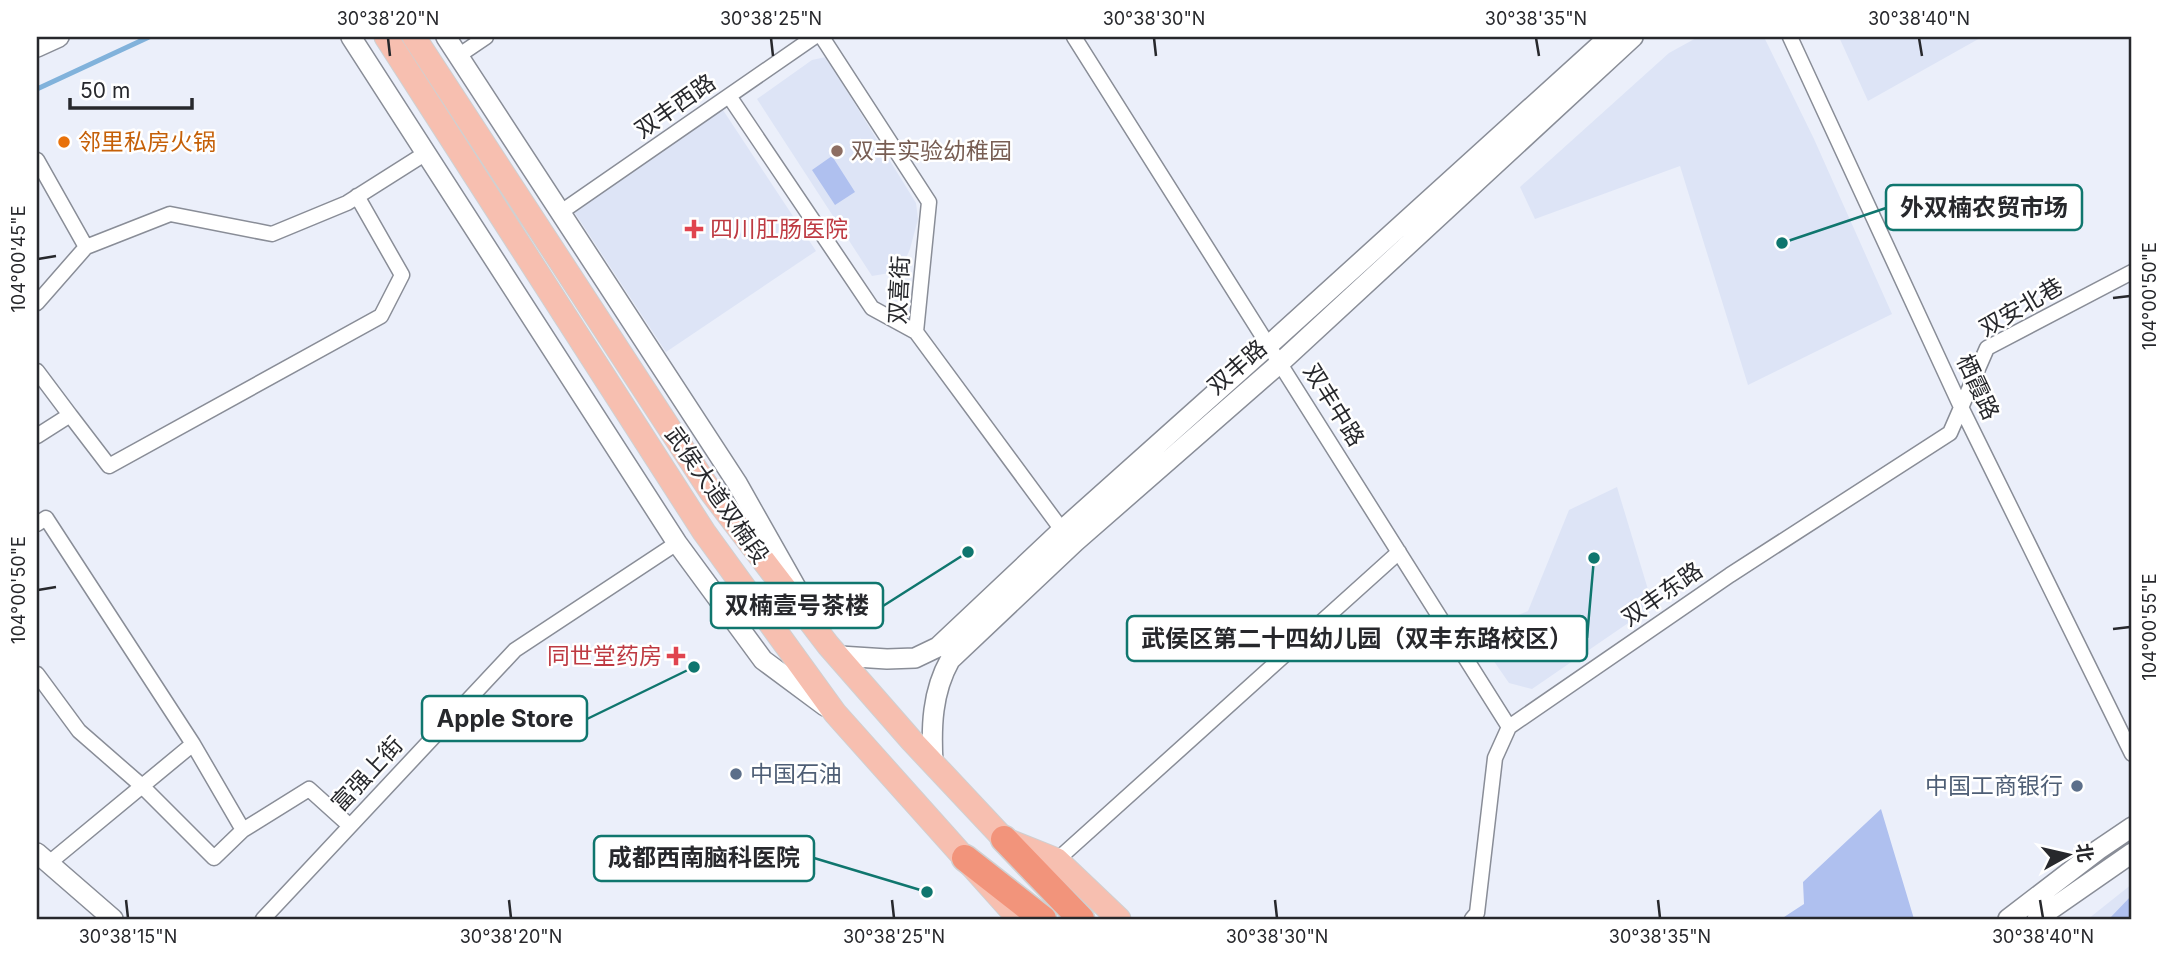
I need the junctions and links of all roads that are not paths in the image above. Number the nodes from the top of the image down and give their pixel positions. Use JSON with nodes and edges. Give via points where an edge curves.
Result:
{"nodes":[{"id":1,"x":59,"y":37,"type":"edge"},
{"id":2,"x":351,"y":37,"type":"edge"},
{"id":3,"x":386,"y":37,"type":"edge"},
{"id":4,"x":414,"y":37,"type":"edge"},
{"id":5,"x":446,"y":37,"type":"edge"},
{"id":6,"x":486,"y":37,"type":"edge"},
{"id":7,"x":814,"y":37,"type":"edge"},
{"id":8,"x":822,"y":37,"type":"edge"},
{"id":9,"x":1074,"y":37,"type":"edge"},
{"id":10,"x":1609,"y":37,"type":"edge"},
{"id":11,"x":1633,"y":37,"type":"edge"},
{"id":12,"x":1790,"y":37,"type":"edge"},
{"id":13,"x":37,"y":47,"type":"edge"},
{"id":14,"x":458,"y":56,"type":"junction"},
{"id":15,"x":729,"y":96,"type":"junction"},
{"id":16,"x":426,"y":153,"type":"junction"},
{"id":17,"x":37,"y":160,"type":"edge"},
{"id":18,"x":357,"y":196,"type":"junction"},
{"id":19,"x":561,"y":212,"type":"junction"},
{"id":20,"x":86,"y":247,"type":"junction"},
{"id":21,"x":2132,"y":272,"type":"edge"},
{"id":22,"x":37,"y":303,"type":"edge"},
{"id":23,"x":916,"y":332,"type":"junction"},
{"id":24,"x":1269,"y":345,"type":"junction"},
{"id":25,"x":1280,"y":363,"type":"junction"},
{"id":26,"x":37,"y":371,"type":"edge"},
{"id":27,"x":1961,"y":407,"type":"junction"},
{"id":28,"x":70,"y":415,"type":"junction"},
{"id":29,"x":37,"y":436,"type":"edge"},
{"id":30,"x":37,"y":524,"type":"edge"},
{"id":31,"x":1062,"y":530,"type":"junction"},
{"id":32,"x":677,"y":542,"type":"junction"},
{"id":33,"x":1399,"y":552,"type":"junction"},
{"id":34,"x":834,"y":650,"type":"junction"},
{"id":35,"x":37,"y":674,"type":"edge"},
{"id":36,"x":835,"y":713,"type":"junction"},
{"id":37,"x":1509,"y":727,"type":"junction"},
{"id":38,"x":193,"y":744,"type":"junction"},
{"id":39,"x":2132,"y":754,"type":"edge"},
{"id":40,"x":933,"y":763,"type":"junction"},
{"id":41,"x":142,"y":786,"type":"junction"},
{"id":42,"x":350,"y":826,"type":"junction"},
{"id":43,"x":2132,"y":827,"type":"edge"},
{"id":44,"x":243,"y":830,"type":"junction"},
{"id":45,"x":1004,"y":839,"type":"junction"},
{"id":46,"x":2132,"y":853,"type":"edge"},
{"id":47,"x":43,"y":858,"type":"edge"},
{"id":48,"x":965,"y":858,"type":"junction"},
{"id":49,"x":1057,"y":860,"type":"junction"},
{"id":50,"x":1478,"y":917,"type":"edge"},
{"id":51,"x":113,"y":919,"type":"edge"},
{"id":52,"x":263,"y":919,"type":"edge"},
{"id":53,"x":1019,"y":919,"type":"edge"},
{"id":54,"x":1042,"y":919,"type":"edge"},
{"id":55,"x":1081,"y":919,"type":"edge"},
{"id":56,"x":1119,"y":919,"type":"edge"},
{"id":57,"x":2008,"y":919,"type":"edge"},
{"id":58,"x":2037,"y":919,"type":"edge"}],
"edges":[{"from":1,"to":13,"type":"street"},
{"from":2,"to":16,"type":"street"},
{"from":3,"to":36,"type":"main road","name":"武侯大道双楠段","via":[[704,532]]},
{"from":4,"to":34,"type":"main road","name":"武侯大道双楠段","via":[[711,492]]},
{"from":5,"to":14,"type":"street"},
{"from":6,"to":14,"type":"street"},
{"from":7,"to":15,"type":"street","name":"双丰西路"},
{"from":8,"to":23,"type":"street","name":"双喜街","via":[[929,202]]},
{"from":9,"to":24,"type":"street","name":"双丰中路"},
{"from":10,"to":24,"type":"street","name":"双丰路"},
{"from":11,"to":25,"type":"street","name":"双丰路"},
{"from":12,"to":27,"type":"street","name":"栖霞路"},
{"from":14,"to":19,"type":"street"},
{"from":15,"to":19,"type":"street","name":"双丰西路"},
{"from":15,"to":23,"type":"street","via":[[872,307]]},
{"from":16,"to":18,"type":"street"},
{"from":16,"to":32,"type":"street"},
{"from":17,"to":20,"type":"street"},
{"from":18,"to":20,"type":"street","via":[[272,234],[170,214]]},
{"from":18,"to":28,"type":"street","via":[[402,275],[381,316],[109,466]]},
{"from":19,"to":34,"type":"street","via":[[737,483]]},
{"from":20,"to":22,"type":"street"},
{"from":21,"to":27,"type":"street","name":"双安北巷","via":[[1987,348]]},
{"from":23,"to":31,"type":"street","name":"双喜街"},
{"from":24,"to":25,"type":"street","name":"双丰中路"},
{"from":24,"to":31,"type":"street","name":"双丰路"},
{"from":25,"to":33,"type":"street","name":"双丰中路"},
{"from":25,"to":40,"type":"street","name":"双丰路","via":[[1075,542],[950,660],[935,700]]},
{"from":26,"to":28,"type":"street"},
{"from":27,"to":37,"type":"street","name":"双丰东路","via":[[1950,433],[1730,575]]},
{"from":27,"to":39,"type":"street","name":"栖霞路"},
{"from":28,"to":29,"type":"street"},
{"from":30,"to":38,"type":"street","via":[[46,518]]},
{"from":31,"to":34,"type":"street","name":"双丰路","via":[[938,647],[915,658],[887,659]]},
{"from":32,"to":36,"type":"street","via":[[763,660]]},
{"from":32,"to":42,"type":"street","name":"富强上街","via":[[515,650]]},
{"from":33,"to":37,"type":"street","name":"双丰中路"},
{"from":33,"to":49,"type":"street"},
{"from":34,"to":40,"type":"main road","name":"武侯大道双楠段"},
{"from":35,"to":41,"type":"street","via":[[79,731]]},
{"from":36,"to":48,"type":"main road","name":"武侯大道双楠段"},
{"from":37,"to":50,"type":"street","via":[[1496,758]]},
{"from":38,"to":41,"type":"street"},
{"from":38,"to":44,"type":"street"},
{"from":40,"to":45,"type":"main road","name":"武侯大道双楠段"},
{"from":41,"to":44,"type":"street","via":[[214,859]]},
{"from":41,"to":47,"type":"street"},
{"from":42,"to":44,"type":"street","via":[[309,789]]},
{"from":42,"to":52,"type":"street","name":"富强上街"},
{"from":43,"to":57,"type":"street"},
{"from":45,"to":49,"type":"main road","name":"武侯大道双楠段"},
{"from":45,"to":55,"type":"highway"},
{"from":46,"to":58,"type":"street"},
{"from":47,"to":51,"type":"street"},
{"from":48,"to":53,"type":"main road","name":"武侯大道双楠段"},
{"from":48,"to":54,"type":"highway"},
{"from":49,"to":56,"type":"main road","name":"武侯大道双楠段"}]}
